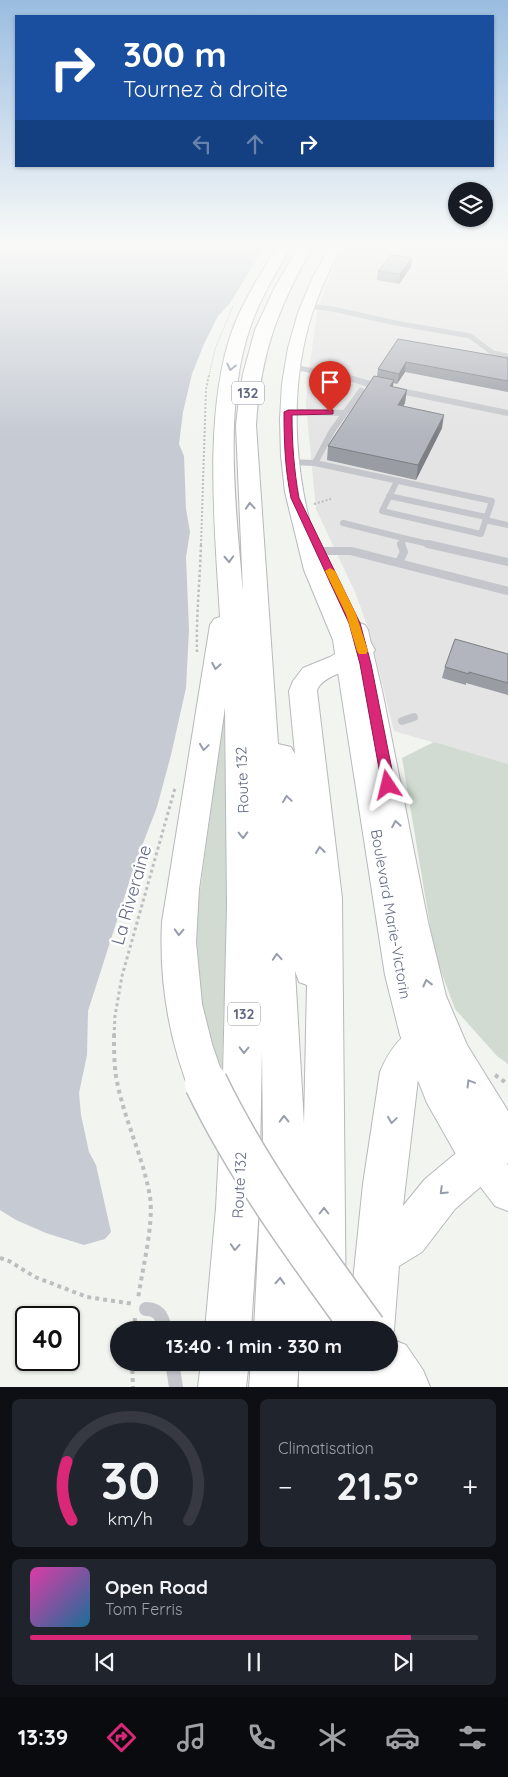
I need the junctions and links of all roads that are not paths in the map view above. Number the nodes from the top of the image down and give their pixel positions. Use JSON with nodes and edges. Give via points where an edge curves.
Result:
{"nodes":[{"id":1,"x":249,"y":309,"type":"edge"},
{"id":2,"x":271,"y":309,"type":"edge"},
{"id":3,"x":307,"y":309,"type":"edge"},
{"id":4,"x":330,"y":309,"type":"edge"},
{"id":5,"x":508,"y":356,"type":"edge"},
{"id":6,"x":292,"y":367,"type":"junction"},
{"id":7,"x":383,"y":388,"type":"edge"},
{"id":8,"x":393,"y":390,"type":"edge"},
{"id":9,"x":361,"y":391,"type":"dead end"},
{"id":10,"x":288,"y":412,"type":"junction"},
{"id":11,"x":345,"y":413,"type":"junction"},
{"id":12,"x":508,"y":413,"type":"edge"},
{"id":13,"x":289,"y":462,"type":"junction"},
{"id":14,"x":315,"y":463,"type":"junction"},
{"id":15,"x":397,"y":481,"type":"junction"},
{"id":16,"x":389,"y":496,"type":"junction"},
{"id":17,"x":486,"y":519,"type":"junction"},
{"id":18,"x":343,"y":523,"type":"dead end"},
{"id":19,"x":508,"y":525,"type":"edge"},
{"id":20,"x":403,"y":538,"type":"junction"},
{"id":21,"x":314,"y":551,"type":"junction"},
{"id":22,"x":253,"y":554,"type":"junction"},
{"id":23,"x":399,"y":562,"type":"junction"},
{"id":24,"x":508,"y":562,"type":"edge"},
{"id":25,"x":230,"y":584,"type":"junction"},
{"id":26,"x":508,"y":591,"type":"edge"},
{"id":27,"x":349,"y":654,"type":"junction"},
{"id":28,"x":414,"y":717,"type":"dead end"},
{"id":29,"x":375,"y":727,"type":"junction"},
{"id":30,"x":419,"y":1046,"type":"junction"},
{"id":31,"x":326,"y":1052,"type":"junction"},
{"id":32,"x":497,"y":1147,"type":"edge"},
{"id":33,"x":508,"y":1193,"type":"edge"},
{"id":34,"x":378,"y":1254,"type":"junction"},
{"id":35,"x":146,"y":1309,"type":"dead end"},
{"id":36,"x":163,"y":1321,"type":"edge"},
{"id":37,"x":229,"y":1321,"type":"edge"},
{"id":38,"x":278,"y":1321,"type":"edge"},
{"id":39,"x":323,"y":1321,"type":"edge"},
{"id":40,"x":360,"y":1321,"type":"edge"},
{"id":41,"x":372,"y":1321,"type":"edge"},
{"id":42,"x":173,"y":1371,"type":"edge"},
{"id":43,"x":224,"y":1371,"type":"edge"},
{"id":44,"x":274,"y":1371,"type":"edge"},
{"id":45,"x":323,"y":1371,"type":"edge"},
{"id":46,"x":369,"y":1371,"type":"edge"},
{"id":47,"x":395,"y":1371,"type":"edge"},
{"id":48,"x":176,"y":1387,"type":"edge"},
{"id":49,"x":222,"y":1387,"type":"edge"},
{"id":50,"x":273,"y":1387,"type":"edge"},
{"id":51,"x":324,"y":1387,"type":"edge"},
{"id":52,"x":368,"y":1387,"type":"edge"},
{"id":53,"x":406,"y":1387,"type":"edge"}],
"edges":[{"from":1,"to":25,"type":"highway","name":"Route 132","number":"132","one_way":true,"via":[[237,340],[228,382],[225,434]]},
{"from":22,"to":2,"type":"highway","name":"Route 132","number":"132","one_way":true,"via":[[246,441],[250,378]]},
{"from":3,"to":6,"type":"street","name":"Boulevard Marie-Victorin"},
{"from":4,"to":5,"type":"lane","via":[[470,336],[493,353]]},
{"from":6,"to":7,"type":"lane"},
{"from":6,"to":10,"type":"street","name":"Boulevard Marie-Victorin"},
{"from":8,"to":12,"type":"lane"},
{"from":9,"to":11,"type":"lane"},
{"from":10,"to":11,"type":"lane"},
{"from":10,"to":13,"type":"street","name":"Boulevard Marie-Victorin"},
{"from":11,"to":14,"type":"lane"},
{"from":13,"to":14,"type":"lane"},
{"from":13,"to":21,"type":"street","name":"Boulevard Marie-Victorin","via":[[295,498]]},
{"from":14,"to":15,"type":"lane"},
{"from":15,"to":16,"type":"lane"},
{"from":15,"to":17,"type":"lane","via":[[492,501]]},
{"from":16,"to":17,"type":"lane"},
{"from":16,"to":17,"type":"lane","via":[[382,511],[481,534]]},
{"from":17,"to":19,"type":"lane"},
{"from":18,"to":20,"type":"lane"},
{"from":20,"to":23,"type":"lane","via":[[404,552]]},
{"from":20,"to":24,"type":"lane"},
{"from":21,"to":23,"type":"lane","via":[[351,551]]},
{"from":21,"to":27,"type":"street","name":"Boulevard Marie-Victorin","via":[[347,605]]},
{"from":31,"to":22,"type":"highway","one_way":true,"via":[[300,898]]},
{"from":38,"to":22,"type":"highway","name":"Route 132","number":"132","one_way":true,"via":[[283,1083]]},
{"from":23,"to":26,"type":"lane"},
{"from":25,"to":37,"type":"highway","name":"Route 132","number":"132","one_way":true,"via":[[241,757],[244,1003],[240,1150]]},
{"from":25,"to":40,"type":"highway","one_way":true,"bridge":true,"via":[[179,922],[182,994],[193,1045],[224,1122],[260,1182]]},
{"from":27,"to":29,"type":"street","name":"Boulevard Marie-Victorin"},
{"from":31,"to":27,"type":"highway","one_way":true,"via":[[325,898],[303,691],[311,675]]},
{"from":28,"to":29,"type":"lane"},
{"from":29,"to":30,"type":"street","name":"Boulevard Marie-Victorin","via":[[400,975]]},
{"from":32,"to":29,"type":"street","name":"Boulevard Marie-Victorin","one_way":true,"via":[[430,996]]},
{"from":30,"to":32,"type":"street","name":"Boulevard Marie-Victorin","via":[[442,1100]]},
{"from":30,"to":34,"type":"highway","one_way":true,"via":[[399,1072]]},
{"from":39,"to":31,"type":"highway","one_way":true},
{"from":32,"to":33,"type":"street","name":"Boulevard Marie-Victorin"},
{"from":32,"to":34,"type":"highway","one_way":true,"via":[[440,1194],[407,1237]]},
{"from":34,"to":41,"type":"highway"},
{"from":35,"to":36,"type":"lane","via":[[161,1315]]},
{"from":42,"to":48,"type":"lane"},
{"from":43,"to":49,"type":"highway"},
{"from":44,"to":50,"type":"highway"},
{"from":45,"to":51,"type":"highway"},
{"from":46,"to":52,"type":"highway"},
{"from":47,"to":53,"type":"highway"}]}
